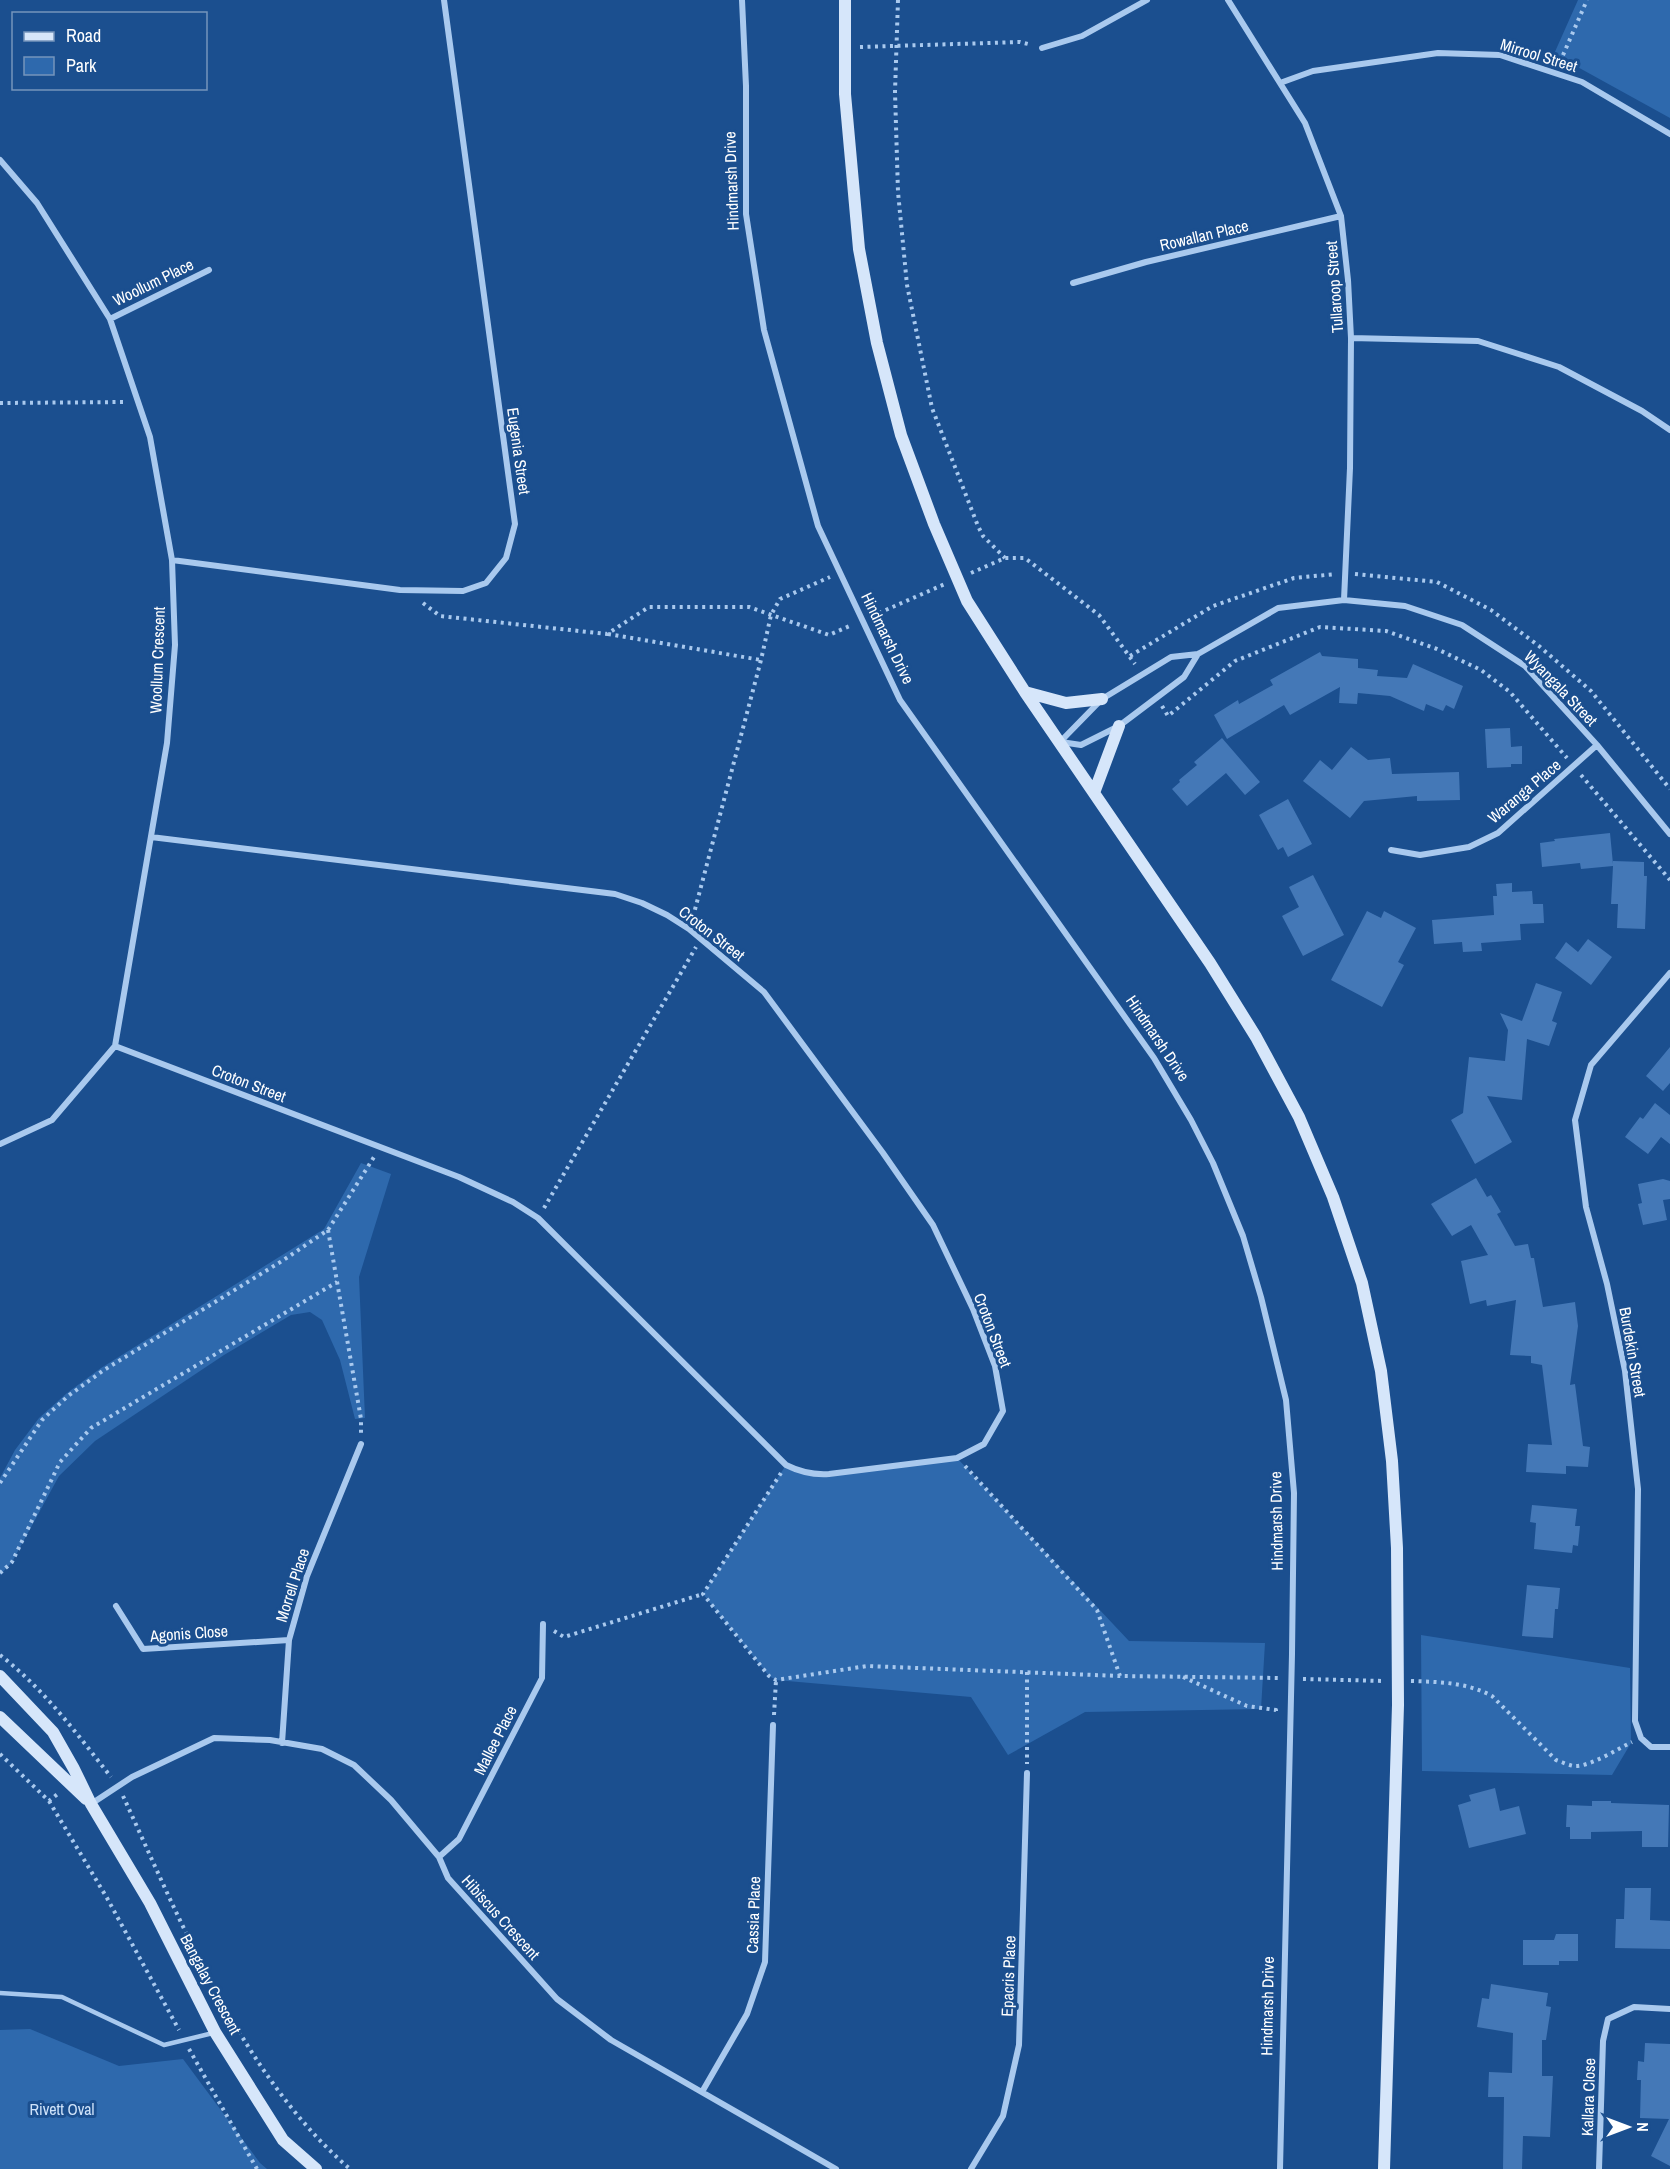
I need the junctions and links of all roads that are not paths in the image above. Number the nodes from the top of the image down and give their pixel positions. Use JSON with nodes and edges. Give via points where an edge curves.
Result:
{"nodes":[{"id":1,"x":444,"y":0,"type":"edge"},
{"id":2,"x":742,"y":0,"type":"edge"},
{"id":3,"x":845,"y":0,"type":"edge"},
{"id":4,"x":1147,"y":0,"type":"edge"},
{"id":5,"x":1228,"y":0,"type":"edge"},
{"id":6,"x":1042,"y":48,"type":"road end"},
{"id":7,"x":1280,"y":82,"type":"junction"},
{"id":8,"x":1670,"y":134,"type":"edge"},
{"id":9,"x":0,"y":160,"type":"edge"},
{"id":10,"x":1341,"y":216,"type":"junction"},
{"id":11,"x":209,"y":270,"type":"dead end"},
{"id":12,"x":1073,"y":283,"type":"dead end"},
{"id":13,"x":110,"y":319,"type":"junction"},
{"id":14,"x":1351,"y":338,"type":"junction"},
{"id":15,"x":1670,"y":430,"type":"edge"},
{"id":16,"x":172,"y":560,"type":"junction"},
{"id":17,"x":1344,"y":600,"type":"junction"},
{"id":18,"x":1198,"y":654,"type":"junction"},
{"id":19,"x":1025,"y":692,"type":"junction"},
{"id":20,"x":1102,"y":699,"type":"junction"},
{"id":21,"x":1119,"y":726,"type":"junction"},
{"id":22,"x":1059,"y":742,"type":"junction"},
{"id":23,"x":1598,"y":746,"type":"junction"},
{"id":24,"x":1094,"y":793,"type":"junction"},
{"id":25,"x":1670,"y":834,"type":"edge"},
{"id":26,"x":151,"y":837,"type":"junction"},
{"id":27,"x":1391,"y":850,"type":"dead end"},
{"id":28,"x":1670,"y":973,"type":"edge"},
{"id":29,"x":115,"y":1046,"type":"junction"},
{"id":30,"x":0,"y":1144,"type":"edge"},
{"id":31,"x":361,"y":1444,"type":"road end"},
{"id":32,"x":116,"y":1606,"type":"dead end"},
{"id":33,"x":543,"y":1624,"type":"road end"},
{"id":34,"x":289,"y":1640,"type":"junction"},
{"id":35,"x":0,"y":1676,"type":"edge"},
{"id":36,"x":0,"y":1717,"type":"edge"},
{"id":37,"x":773,"y":1725,"type":"road end"},
{"id":38,"x":282,"y":1743,"type":"junction"},
{"id":39,"x":1670,"y":1747,"type":"edge"},
{"id":40,"x":1027,"y":1773,"type":"road end"},
{"id":41,"x":91,"y":1804,"type":"junction"},
{"id":42,"x":439,"y":1857,"type":"junction"},
{"id":43,"x":0,"y":1993,"type":"edge"},
{"id":44,"x":1670,"y":2009,"type":"edge"},
{"id":45,"x":215,"y":2032,"type":"junction"},
{"id":46,"x":702,"y":2092,"type":"junction"},
{"id":47,"x":316,"y":2169,"type":"edge"},
{"id":48,"x":836,"y":2169,"type":"edge"},
{"id":49,"x":971,"y":2169,"type":"edge"},
{"id":50,"x":1280,"y":2169,"type":"edge"},
{"id":51,"x":1384,"y":2169,"type":"edge"},
{"id":52,"x":1599,"y":2169,"type":"edge"}],
"edges":[{"from":1,"to":16,"type":"street","name":"Eugenia Street","via":[[515,524],[506,558],[486,584],[463,591],[406,590]]},
{"from":2,"to":50,"type":"street","name":"Hindmarsh Drive","via":[[746,214],[764,330],[818,526],[900,700],[1154,1058],[1191,1120],[1239,1225],[1261,1297],[1286,1400],[1294,1493]]},
{"from":3,"to":19,"type":"main road","via":[[845,94],[860,249],[877,343],[901,435],[951,565],[967,601]]},
{"from":4,"to":6,"type":"street","via":[[1082,36]]},
{"from":5,"to":7,"type":"street","name":"Tullaroop Street"},
{"from":7,"to":8,"type":"street","name":"Mirrool Street","via":[[1314,71],[1438,53],[1500,55],[1582,82]]},
{"from":7,"to":10,"type":"street","name":"Tullaroop Street","via":[[1305,123]]},
{"from":9,"to":13,"type":"street","name":"Woollum Crescent","via":[[37,203]]},
{"from":10,"to":12,"type":"street","name":"Rowallan Place"},
{"from":10,"to":14,"type":"street","name":"Tullaroop Street"},
{"from":11,"to":13,"type":"street","name":"Woollum Place"},
{"from":13,"to":16,"type":"street","name":"Woollum Crescent","via":[[150,437]]},
{"from":14,"to":15,"type":"street","via":[[1478,341],[1560,367]]},
{"from":14,"to":17,"type":"street","name":"Tullaroop Street"},
{"from":16,"to":26,"type":"street","name":"Woollum Crescent","via":[[175,645],[166,742]]},
{"from":17,"to":18,"type":"street","name":"Wyangala Street","via":[[1278,608]]},
{"from":17,"to":23,"type":"street","name":"Wyangala Street","via":[[1405,606],[1462,625],[1525,666]]},
{"from":18,"to":20,"type":"street","name":"Wyangala Street","via":[[1171,657]]},
{"from":18,"to":21,"type":"street","name":"Wyangala Street","via":[[1184,677]]},
{"from":19,"to":20,"type":"main road","via":[[1066,704]]},
{"from":19,"to":22,"type":"main road"},
{"from":20,"to":22,"type":"street","name":"Wyangala Street"},
{"from":21,"to":22,"type":"street","name":"Wyangala Street","via":[[1081,745]]},
{"from":21,"to":24,"type":"main road"},
{"from":22,"to":24,"type":"main road"},
{"from":23,"to":25,"type":"street","name":"Wyangala Street"},
{"from":23,"to":27,"type":"street","name":"Waranga Place","via":[[1497,833],[1469,847],[1420,855]]},
{"from":24,"to":51,"type":"main road","via":[[1210,963],[1299,1117],[1333,1197],[1362,1283],[1381,1371],[1394,1494],[1398,1664]]},
{"from":26,"to":29,"type":"street","name":"Woollum Crescent"},
{"from":26,"to":29,"type":"street","name":"Croton Street","via":[[615,894],[642,903],[689,929],[764,992],[933,1225],[995,1366],[1003,1411],[984,1444],[957,1458],[820,1475],[798,1471],[786,1465],[538,1218],[513,1202],[459,1177]]},
{"from":28,"to":39,"type":"street","name":"Burdekin Street","via":[[1591,1065],[1575,1120],[1586,1207],[1625,1371],[1638,1490],[1635,1721],[1641,1738],[1651,1747]]},
{"from":29,"to":30,"type":"street","via":[[52,1120]]},
{"from":31,"to":34,"type":"street","name":"Morrell Place","via":[[307,1576]]},
{"from":32,"to":34,"type":"street","name":"Agonis Close","via":[[142,1649]]},
{"from":33,"to":42,"type":"street","name":"Mallee Place","via":[[542,1678],[459,1839]]},
{"from":34,"to":38,"type":"street","name":"Morrell Place"},
{"from":35,"to":41,"type":"main road","name":"Bangalay Crescent","via":[[53,1732]]},
{"from":36,"to":41,"type":"main road","name":"Bangalay Crescent"},
{"from":37,"to":46,"type":"street","name":"Cassia Place","via":[[765,1962],[747,2014]]},
{"from":38,"to":41,"type":"street","name":"Hibiscus Crescent","via":[[214,1738],[132,1777]]},
{"from":38,"to":42,"type":"street","name":"Hibiscus Crescent","via":[[322,1749],[354,1766],[391,1800]]},
{"from":40,"to":49,"type":"street","name":"Epacris Place","via":[[1019,2045],[1003,2116]]},
{"from":41,"to":45,"type":"main road","name":"Bangalay Crescent","via":[[150,1903]]},
{"from":42,"to":46,"type":"street","name":"Hibiscus Crescent","via":[[448,1878],[557,1999],[611,2040]]},
{"from":43,"to":45,"type":"lane","via":[[62,1997],[164,2045]]},
{"from":44,"to":52,"type":"street","name":"Kallara Close","via":[[1634,2007],[1608,2019],[1603,2041]]},
{"from":45,"to":47,"type":"main road","name":"Bangalay Crescent","via":[[283,2140]]},
{"from":46,"to":48,"type":"street","name":"Hibiscus Crescent"}]}
